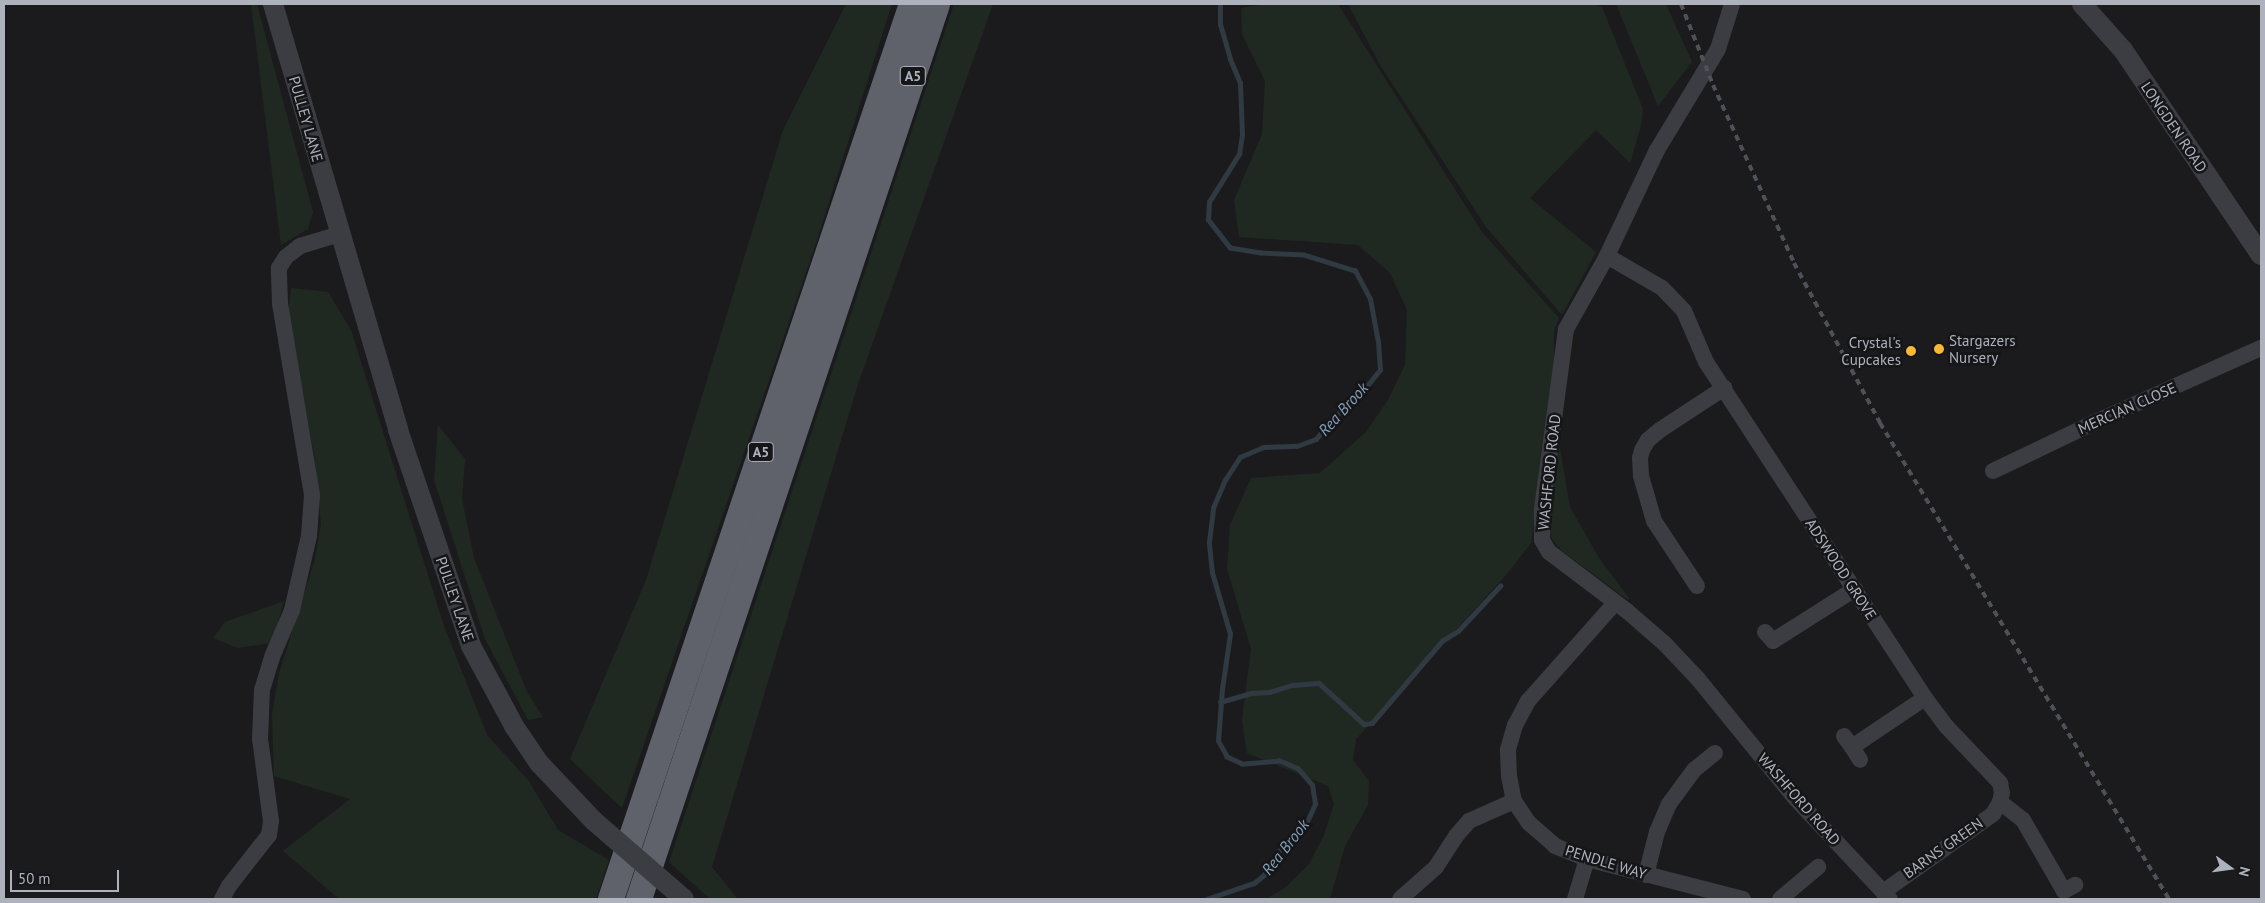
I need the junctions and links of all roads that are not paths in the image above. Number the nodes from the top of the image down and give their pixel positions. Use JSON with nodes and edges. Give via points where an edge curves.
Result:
{"nodes":[{"id":1,"x":273,"y":4,"type":"edge"},
{"id":2,"x":912,"y":4,"type":"edge"},
{"id":3,"x":937,"y":4,"type":"edge"},
{"id":4,"x":1732,"y":4,"type":"edge"},
{"id":5,"x":2082,"y":4,"type":"edge"},
{"id":6,"x":340,"y":234,"type":"junction"},
{"id":7,"x":2261,"y":255,"type":"edge"},
{"id":8,"x":1607,"y":256,"type":"junction"},
{"id":9,"x":2261,"y":348,"type":"edge"},
{"id":10,"x":1724,"y":388,"type":"junction"},
{"id":11,"x":1993,"y":471,"type":"dead end"},
{"id":12,"x":1688,"y":580,"type":"dead end"},
{"id":13,"x":1855,"y":589,"type":"junction"},
{"id":14,"x":1615,"y":603,"type":"junction"},
{"id":15,"x":1772,"y":643,"type":"dead end"},
{"id":16,"x":1926,"y":698,"type":"junction"},
{"id":17,"x":1852,"y":748,"type":"dead end"},
{"id":18,"x":1715,"y":753,"type":"dead end"},
{"id":19,"x":1514,"y":802,"type":"junction"},
{"id":20,"x":2000,"y":802,"type":"junction"},
{"id":21,"x":1587,"y":859,"type":"junction"},
{"id":22,"x":1818,"y":867,"type":"dead end"},
{"id":23,"x":1646,"y":875,"type":"junction"},
{"id":24,"x":2065,"y":892,"type":"edge"},
{"id":25,"x":1886,"y":896,"type":"edge"},
{"id":26,"x":222,"y":899,"type":"edge"},
{"id":27,"x":611,"y":899,"type":"edge"},
{"id":28,"x":639,"y":899,"type":"edge"},
{"id":29,"x":684,"y":899,"type":"edge"},
{"id":30,"x":1400,"y":899,"type":"edge"},
{"id":31,"x":1575,"y":899,"type":"edge"},
{"id":32,"x":1743,"y":899,"type":"edge"},
{"id":33,"x":1780,"y":899,"type":"edge"}],
"edges":[{"from":1,"to":6,"type":"street","name":"PULLEY LANE"},
{"from":2,"to":27,"type":"highway","number":"A5"},
{"from":3,"to":28,"type":"highway","number":"A5"},
{"from":4,"to":8,"type":"street","name":"WASHFORD ROAD","via":[[1718,49],[1657,150]]},
{"from":5,"to":7,"type":"street","name":"LONGDEN ROAD","via":[[2122,50]]},
{"from":6,"to":26,"type":"street","via":[[300,246],[286,256],[279,268],[280,303],[312,495],[309,536],[292,610],[262,690],[260,739],[271,821],[269,835],[228,886]]},
{"from":6,"to":29,"type":"street","name":"PULLEY LANE","bridge":true,"via":[[398,430],[471,646],[514,726],[539,763],[594,821]]},
{"from":8,"to":10,"type":"street","name":"ADSWOOD GROVE","via":[[1662,288],[1684,311],[1706,362]]},
{"from":8,"to":14,"type":"street","name":"WASHFORD ROAD","via":[[1566,329],[1541,526],[1542,540],[1549,552]]},
{"from":9,"to":11,"type":"street","name":"MERCIAN CLOSE","via":[[2092,422]]},
{"from":10,"to":12,"type":"street","via":[[1660,430],[1648,440],[1640,458],[1641,476],[1654,521]]},
{"from":10,"to":13,"type":"street","name":"ADSWOOD GROVE"},
{"from":13,"to":15,"type":"street"},
{"from":13,"to":16,"type":"street","name":"ADSWOOD GROVE"},
{"from":14,"to":19,"type":"street","name":"PENDLE WAY","via":[[1528,701],[1515,725],[1508,750]]},
{"from":14,"to":25,"type":"street","name":"WASHFORD ROAD","via":[[1664,643],[1796,799]]},
{"from":16,"to":17,"type":"street"},
{"from":16,"to":20,"type":"street","name":"ADSWOOD GROVE","via":[[1946,726],[2000,783]]},
{"from":18,"to":23,"type":"street","via":[[1690,765],[1657,832]]},
{"from":19,"to":21,"type":"street","name":"PENDLE WAY","via":[[1529,823],[1554,846]]},
{"from":19,"to":30,"type":"street","via":[[1469,821],[1436,867]]},
{"from":20,"to":24,"type":"street","via":[[2023,820]]},
{"from":20,"to":25,"type":"street","name":"BARNS GREEN","via":[[1993,814]]},
{"from":21,"to":23,"type":"street","name":"PENDLE WAY"},
{"from":21,"to":31,"type":"street"},
{"from":22,"to":33,"type":"street","via":[[1800,873]]},
{"from":23,"to":32,"type":"street","name":"PENDLE WAY"}]}
